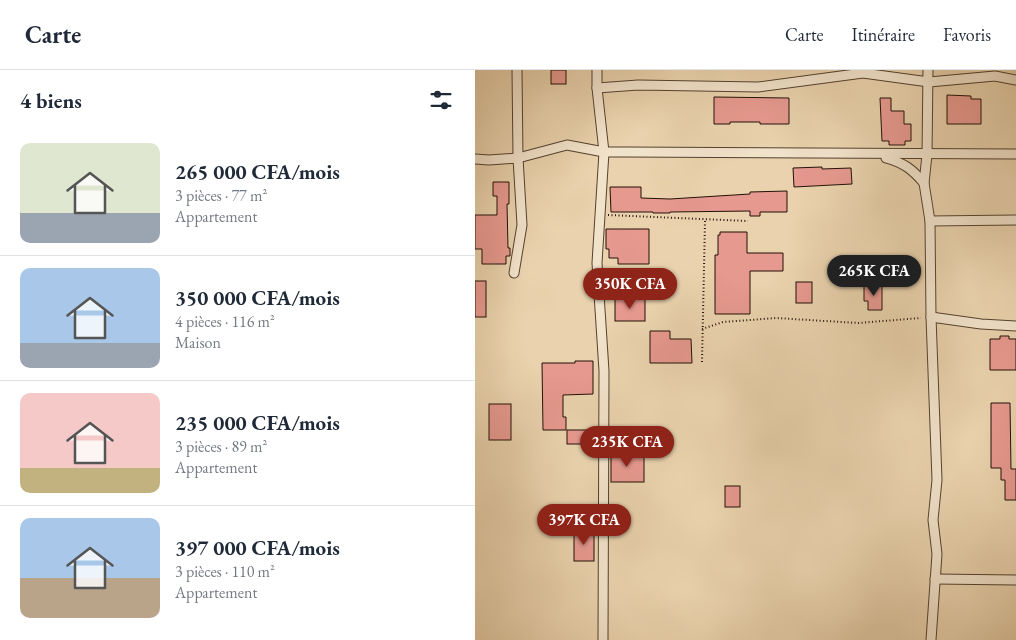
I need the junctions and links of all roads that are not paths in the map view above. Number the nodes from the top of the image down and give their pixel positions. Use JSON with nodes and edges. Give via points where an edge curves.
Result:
{"nodes":[{"id":1,"x":517,"y":70,"type":"edge"},
{"id":2,"x":597,"y":70,"type":"edge"},
{"id":3,"x":928,"y":70,"type":"edge"},
{"id":4,"x":831,"y":73,"type":"edge"},
{"id":5,"x":1016,"y":80,"type":"edge"},
{"id":6,"x":929,"y":82,"type":"junction"},
{"id":7,"x":597,"y":88,"type":"junction"},
{"id":8,"x":604,"y":152,"type":"junction"},
{"id":9,"x":872,"y":154,"type":"junction"},
{"id":10,"x":1016,"y":154,"type":"edge"},
{"id":11,"x":927,"y":155,"type":"junction"},
{"id":12,"x":518,"y":158,"type":"junction"},
{"id":13,"x":475,"y":159,"type":"edge"},
{"id":14,"x":924,"y":183,"type":"junction"},
{"id":15,"x":1016,"y":220,"type":"edge"},
{"id":16,"x":930,"y":221,"type":"junction"},
{"id":17,"x":514,"y":273,"type":"dead end"},
{"id":18,"x":931,"y":317,"type":"junction"},
{"id":19,"x":1016,"y":326,"type":"edge"},
{"id":20,"x":935,"y":579,"type":"junction"},
{"id":21,"x":1016,"y":580,"type":"edge"},
{"id":22,"x":603,"y":640,"type":"edge"},
{"id":23,"x":931,"y":640,"type":"edge"}],
"edges":[{"from":1,"to":12,"type":"street"},
{"from":2,"to":7,"type":"street"},
{"from":3,"to":6,"type":"street"},
{"from":4,"to":6,"type":"street","via":[[863,73]]},
{"from":4,"to":7,"type":"street","via":[[758,87],[638,85]]},
{"from":5,"to":6,"type":"street","via":[[995,76]]},
{"from":6,"to":11,"type":"street"},
{"from":7,"to":8,"type":"street"},
{"from":8,"to":9,"type":"street"},
{"from":8,"to":12,"type":"street","via":[[567,145]]},
{"from":8,"to":22,"type":"street","via":[[597,263],[604,371]]},
{"from":9,"to":11,"type":"street"},
{"from":9,"to":14,"type":"street","via":[[896,160],[912,169]]},
{"from":10,"to":11,"type":"street"},
{"from":11,"to":14,"type":"street"},
{"from":12,"to":13,"type":"street"},
{"from":12,"to":17,"type":"street","via":[[522,225]]},
{"from":14,"to":16,"type":"street"},
{"from":15,"to":16,"type":"street"},
{"from":16,"to":18,"type":"street"},
{"from":18,"to":19,"type":"street"},
{"from":18,"to":20,"type":"street","via":[[937,480],[933,520],[937,554]]},
{"from":20,"to":21,"type":"street"},
{"from":20,"to":23,"type":"street"}]}
